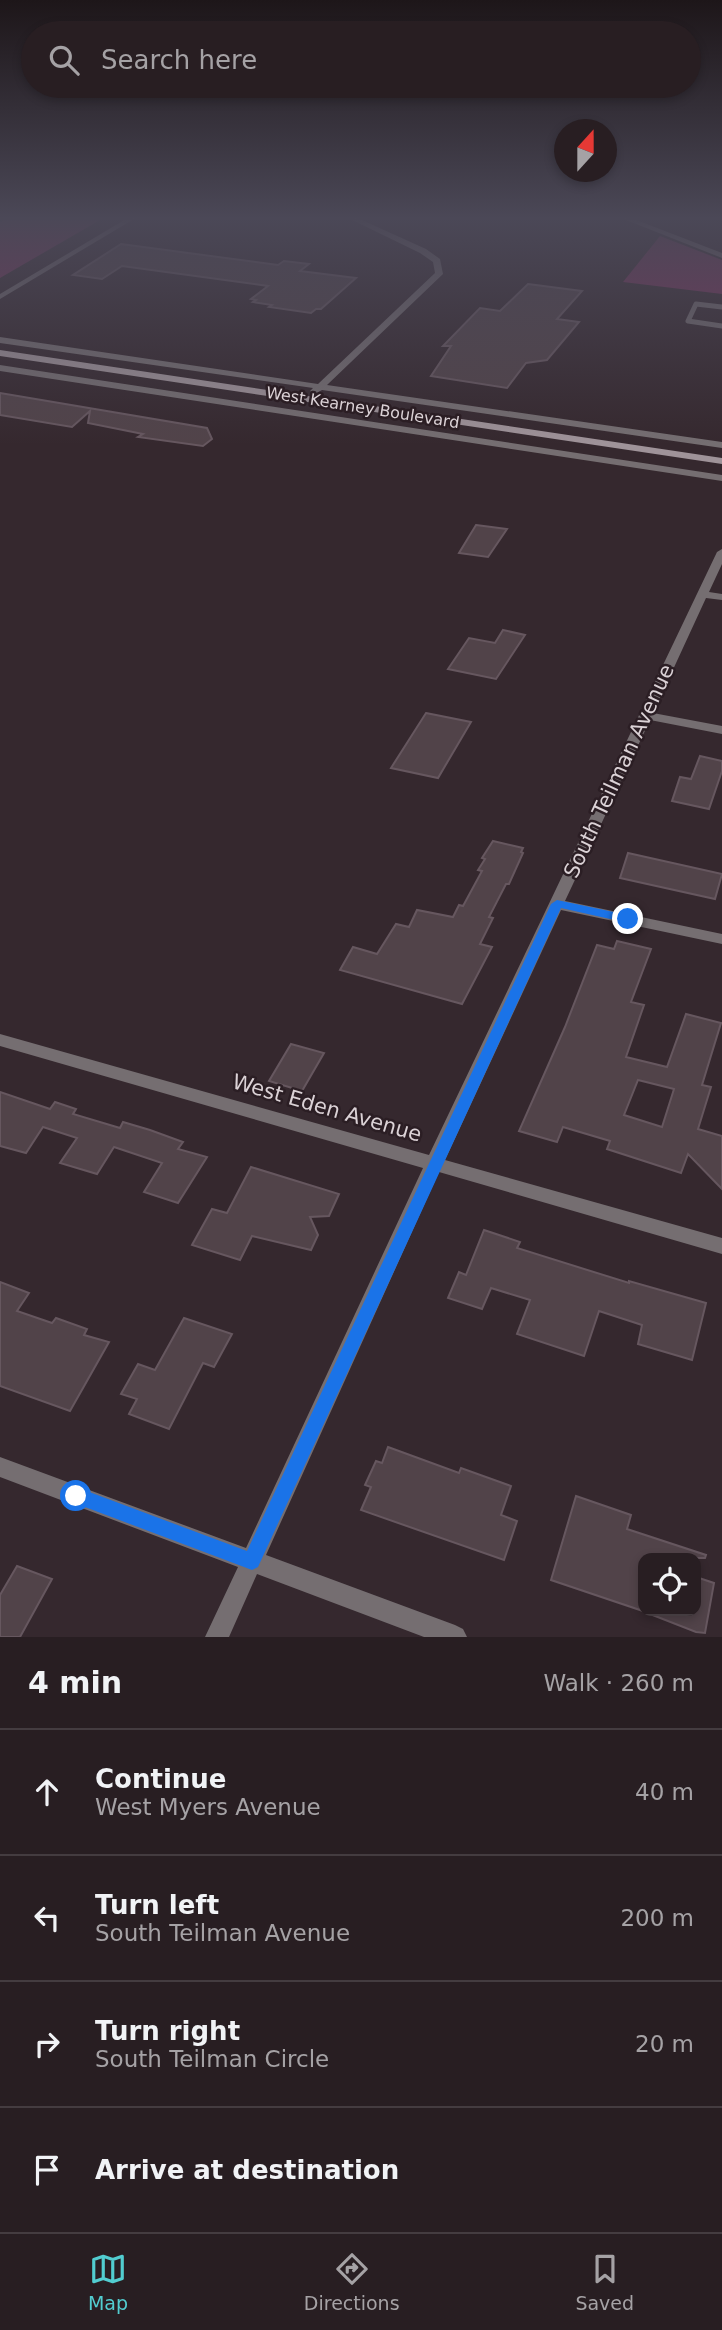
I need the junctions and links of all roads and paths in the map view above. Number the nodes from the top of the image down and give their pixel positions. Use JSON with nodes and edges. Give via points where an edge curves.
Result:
{"nodes":[{"id":1,"x":423,"y":292,"type":"edge"},
{"id":2,"x":722,"y":307,"type":"edge"},
{"id":3,"x":722,"y":326,"type":"edge"},
{"id":4,"x":0,"y":340,"type":"edge"},
{"id":5,"x":0,"y":353,"type":"edge"},
{"id":6,"x":0,"y":368,"type":"edge"},
{"id":7,"x":320,"y":387,"type":"junction"},
{"id":8,"x":307,"y":399,"type":"junction"},
{"id":9,"x":722,"y":445,"type":"edge"},
{"id":10,"x":722,"y":461,"type":"edge"},
{"id":11,"x":722,"y":478,"type":"edge"},
{"id":12,"x":722,"y":552,"type":"edge"},
{"id":13,"x":703,"y":594,"type":"junction"},
{"id":14,"x":722,"y":597,"type":"edge"},
{"id":15,"x":646,"y":715,"type":"junction"},
{"id":16,"x":722,"y":730,"type":"edge"},
{"id":17,"x":557,"y":904,"type":"junction"},
{"id":18,"x":722,"y":939,"type":"edge"},
{"id":19,"x":0,"y":1040,"type":"edge"},
{"id":20,"x":435,"y":1162,"type":"junction"},
{"id":21,"x":722,"y":1246,"type":"edge"},
{"id":22,"x":0,"y":1467,"type":"edge"},
{"id":23,"x":252,"y":1561,"type":"junction"},
{"id":24,"x":217,"y":1637,"type":"edge"},
{"id":25,"x":455,"y":1637,"type":"edge"}],
"edges":[{"from":1,"to":7,"type":"street"},
{"from":2,"to":3,"type":"lane","via":[[696,304],[688,321]]},
{"from":4,"to":7,"type":"street","name":"West Kearney Boulevard"},
{"from":5,"to":8,"type":"main road","name":"West Kearney Boulevard"},
{"from":6,"to":11,"type":"street","name":"West Kearney Boulevard"},
{"from":7,"to":8,"type":"street"},
{"from":7,"to":9,"type":"street","name":"West Kearney Boulevard"},
{"from":8,"to":10,"type":"main road","name":"West Kearney Boulevard"},
{"from":12,"to":13,"type":"street","name":"South Teilman Avenue"},
{"from":13,"to":14,"type":"street"},
{"from":13,"to":15,"type":"street","name":"South Teilman Avenue"},
{"from":15,"to":16,"type":"street"},
{"from":15,"to":17,"type":"street","name":"South Teilman Avenue"},
{"from":17,"to":18,"type":"street"},
{"from":17,"to":20,"type":"street","name":"South Teilman Avenue"},
{"from":19,"to":20,"type":"street","name":"West Eden Avenue"},
{"from":20,"to":21,"type":"street","name":"West Eden Avenue"},
{"from":20,"to":23,"type":"street","name":"South Teilman Avenue"},
{"from":22,"to":23,"type":"street"},
{"from":23,"to":24,"type":"street","name":"South Teilman Avenue"},
{"from":23,"to":25,"type":"street"}]}
